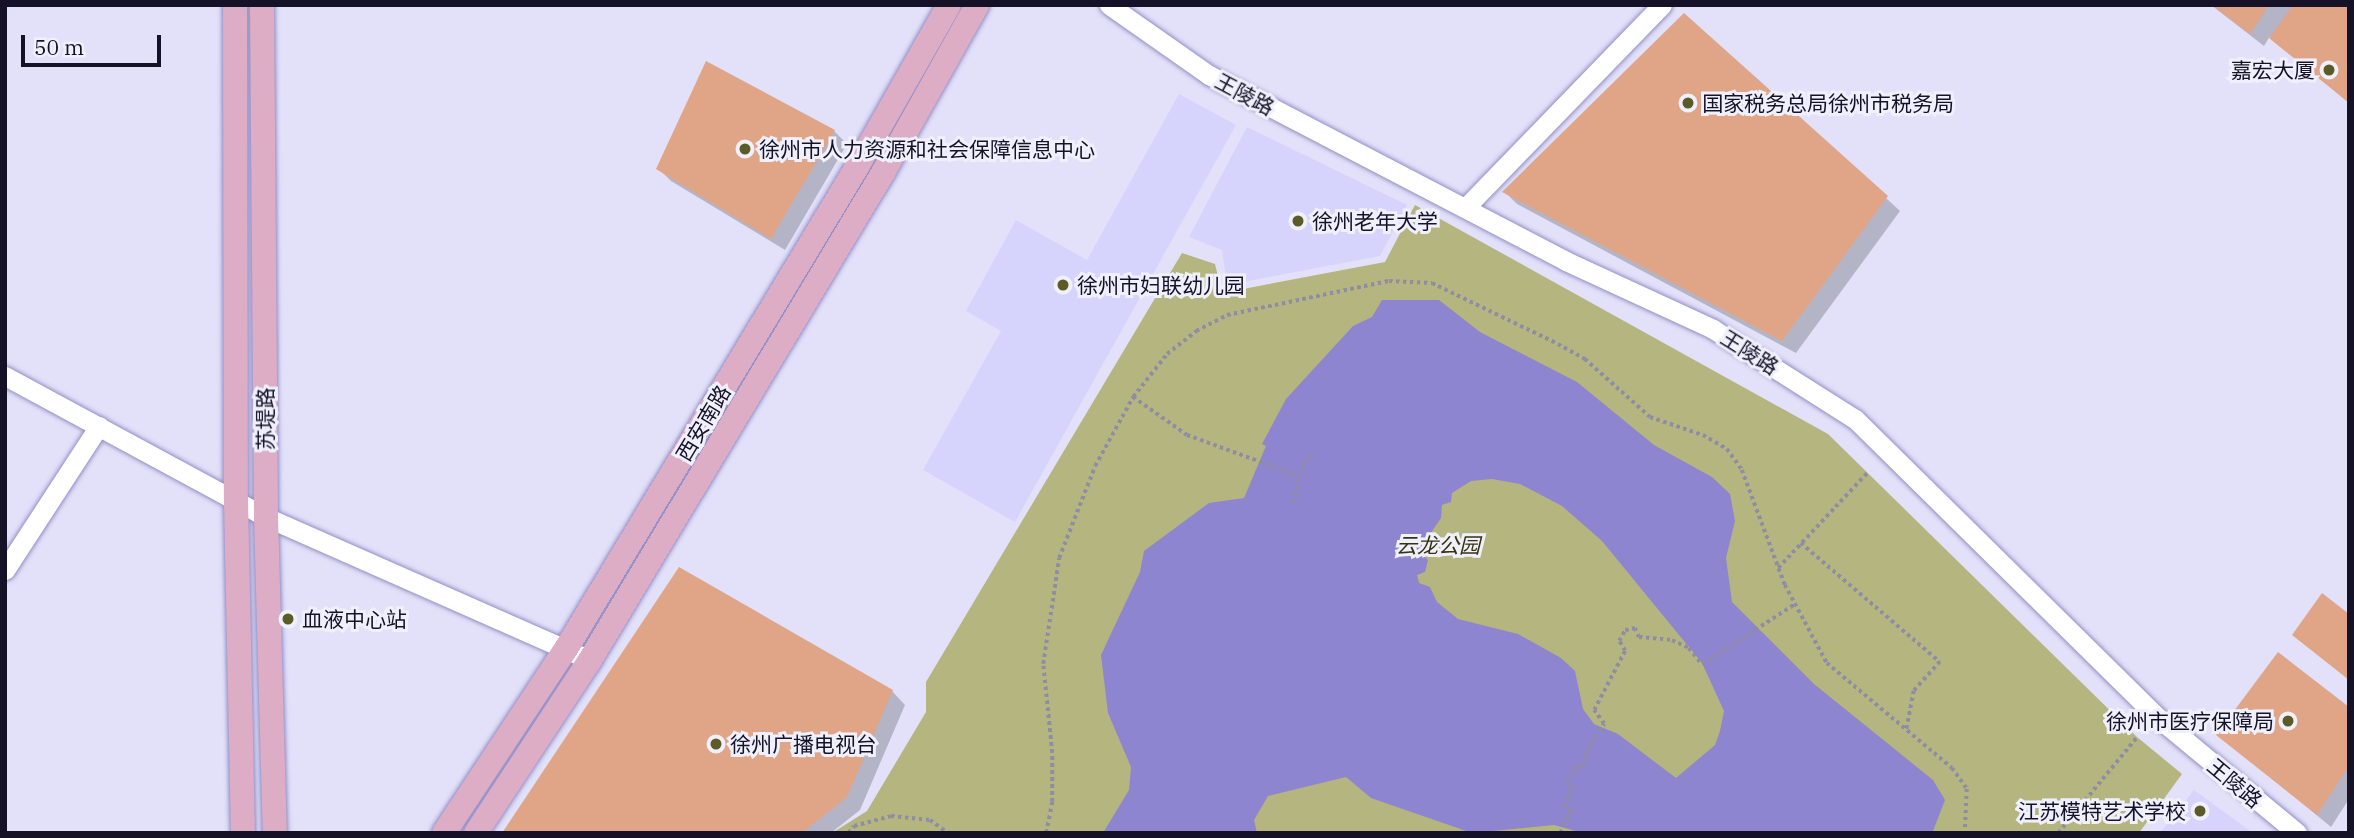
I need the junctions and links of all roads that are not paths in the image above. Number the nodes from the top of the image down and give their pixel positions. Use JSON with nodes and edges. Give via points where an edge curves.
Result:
{"nodes":[{"id":1,"x":235,"y":5,"type":"edge"},
{"id":2,"x":262,"y":5,"type":"edge"},
{"id":3,"x":949,"y":5,"type":"edge"},
{"id":4,"x":977,"y":5,"type":"edge"},
{"id":5,"x":1109,"y":5,"type":"edge"},
{"id":6,"x":1662,"y":5,"type":"edge"},
{"id":7,"x":1465,"y":208,"type":"junction"},
{"id":8,"x":5,"y":376,"type":"edge"},
{"id":9,"x":99,"y":426,"type":"junction"},
{"id":10,"x":236,"y":501,"type":"junction"},
{"id":11,"x":266,"y":517,"type":"junction"},
{"id":12,"x":5,"y":570,"type":"edge"},
{"id":13,"x":566,"y":649,"type":"junction"},
{"id":14,"x":590,"y":660,"type":"junction"},
{"id":15,"x":243,"y":833,"type":"edge"},
{"id":16,"x":275,"y":833,"type":"edge"},
{"id":17,"x":444,"y":833,"type":"edge"},
{"id":18,"x":476,"y":833,"type":"edge"},
{"id":19,"x":2297,"y":833,"type":"edge"}],
"edges":[{"from":1,"to":10,"type":"main road","name":"苏堤路"},
{"from":2,"to":11,"type":"main road","name":"苏堤路"},
{"from":3,"to":13,"type":"main road","name":"西安南路","via":[[858,167]]},
{"from":4,"to":14,"type":"main road","name":"西安南路","via":[[884,171]]},
{"from":5,"to":7,"type":"street","name":"王陵路","via":[[1209,75]]},
{"from":6,"to":7,"type":"street"},
{"from":7,"to":19,"type":"street","name":"王陵路","via":[[1713,329],[1855,419],[2157,716]]},
{"from":8,"to":9,"type":"street"},
{"from":9,"to":10,"type":"street"},
{"from":9,"to":12,"type":"street"},
{"from":10,"to":11,"type":"street"},
{"from":10,"to":15,"type":"main road","name":"苏堤路"},
{"from":11,"to":13,"type":"street"},
{"from":11,"to":16,"type":"main road","name":"苏堤路"},
{"from":13,"to":14,"type":"street"},
{"from":13,"to":17,"type":"main road","name":"西安南路"},
{"from":14,"to":18,"type":"main road","name":"西安南路"}]}
